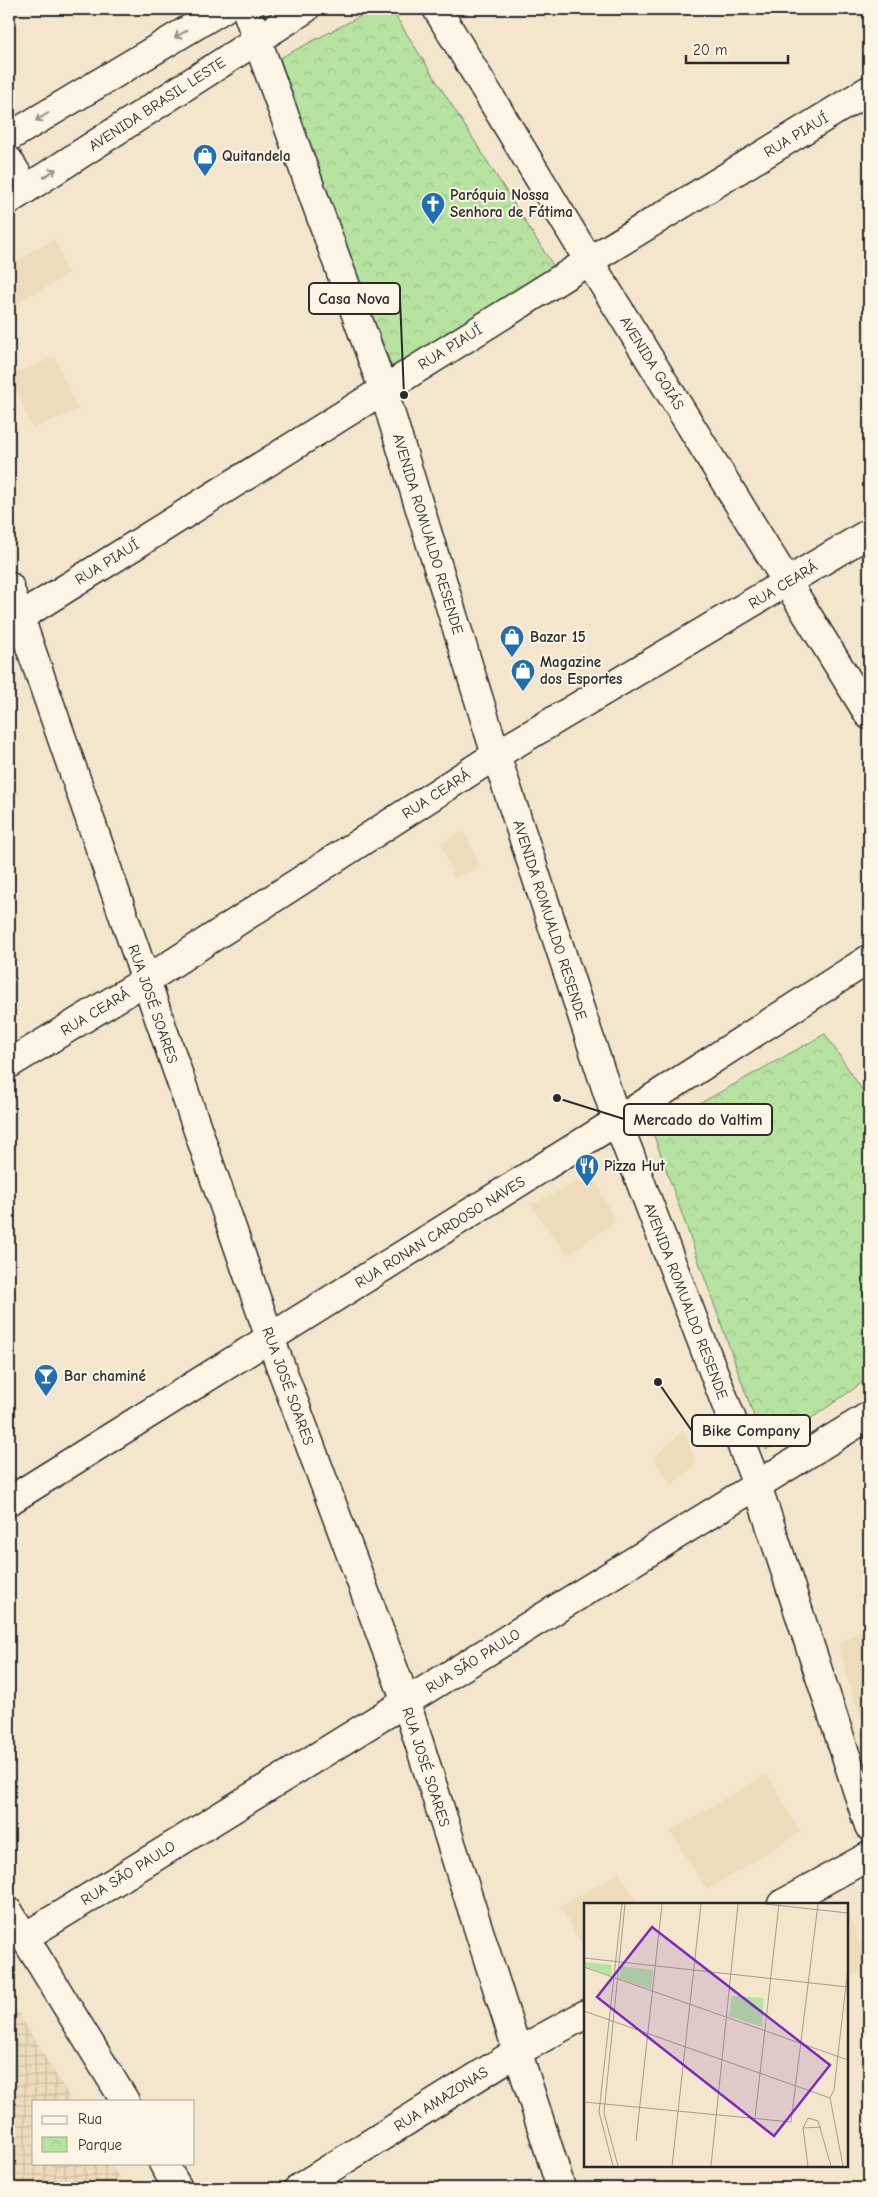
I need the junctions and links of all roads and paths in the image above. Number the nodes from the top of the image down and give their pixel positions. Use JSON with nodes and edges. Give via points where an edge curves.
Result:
{"nodes":[{"id":1,"x":223,"y":9,"type":"edge"},
{"id":2,"x":246,"y":9,"type":"edge"},
{"id":3,"x":305,"y":9,"type":"edge"},
{"id":4,"x":437,"y":9,"type":"edge"},
{"id":5,"x":257,"y":39,"type":"junction"},
{"id":6,"x":869,"y":90,"type":"edge"},
{"id":7,"x":9,"y":137,"type":"edge"},
{"id":8,"x":9,"y":161,"type":"edge"},
{"id":9,"x":17,"y":194,"type":"edge"},
{"id":10,"x":589,"y":261,"type":"junction"},
{"id":11,"x":383,"y":389,"type":"junction"},
{"id":12,"x":869,"y":533,"type":"edge"},
{"id":13,"x":789,"y":582,"type":"junction"},
{"id":14,"x":9,"y":586,"type":"edge"},
{"id":15,"x":14,"y":621,"type":"edge"},
{"id":16,"x":869,"y":715,"type":"edge"},
{"id":17,"x":496,"y":755,"type":"junction"},
{"id":18,"x":869,"y":959,"type":"edge"},
{"id":19,"x":145,"y":981,"type":"junction"},
{"id":20,"x":9,"y":1064,"type":"edge"},
{"id":21,"x":617,"y":1121,"type":"junction"},
{"id":22,"x":270,"y":1338,"type":"junction"},
{"id":23,"x":869,"y":1416,"type":"edge"},
{"id":24,"x":757,"y":1485,"type":"junction"},
{"id":25,"x":9,"y":1501,"type":"edge"},
{"id":26,"x":406,"y":1702,"type":"junction"},
{"id":27,"x":869,"y":1826,"type":"edge"},
{"id":28,"x":869,"y":1856,"type":"edge"},
{"id":29,"x":784,"y":1903,"type":"edge"},
{"id":30,"x":9,"y":1912,"type":"edge"},
{"id":31,"x":25,"y":1937,"type":"junction"},
{"id":32,"x":584,"y":2015,"type":"edge"},
{"id":33,"x":517,"y":2052,"type":"junction"},
{"id":34,"x":124,"y":2100,"type":"edge"},
{"id":35,"x":164,"y":2164,"type":"edge"},
{"id":36,"x":178,"y":2188,"type":"edge"},
{"id":37,"x":300,"y":2188,"type":"edge"},
{"id":38,"x":561,"y":2188,"type":"edge"}],
"edges":[{"from":1,"to":7,"type":"street","one_way":true},
{"from":2,"to":5,"type":"street","name":"AVENIDA ROMUALDO RESENDE"},
{"from":3,"to":5,"type":"street","name":"AVENIDA BRASIL LESTE"},
{"from":4,"to":10,"type":"street","name":"AVENIDA GOIÁS"},
{"from":9,"to":5,"type":"street","name":"AVENIDA BRASIL LESTE","one_way":true},
{"from":5,"to":11,"type":"street","name":"AVENIDA ROMUALDO RESENDE"},
{"from":6,"to":10,"type":"street","name":"RUA PIAUÍ"},
{"from":8,"to":9,"type":"street"},
{"from":10,"to":11,"type":"street","name":"RUA PIAUÍ"},
{"from":10,"to":13,"type":"street","name":"AVENIDA GOIÁS"},
{"from":11,"to":15,"type":"street","name":"RUA PIAUÍ"},
{"from":11,"to":17,"type":"street","name":"AVENIDA ROMUALDO RESENDE"},
{"from":12,"to":13,"type":"street","name":"RUA CEARÁ"},
{"from":13,"to":16,"type":"street","name":"AVENIDA GOIÁS"},
{"from":13,"to":17,"type":"street","name":"RUA CEARÁ"},
{"from":14,"to":15,"type":"street","name":"RUA JOSÉ SOARES"},
{"from":15,"to":19,"type":"street","name":"RUA JOSÉ SOARES"},
{"from":17,"to":19,"type":"street","name":"RUA CEARÁ"},
{"from":17,"to":21,"type":"street","name":"AVENIDA ROMUALDO RESENDE"},
{"from":18,"to":21,"type":"street","name":"RUA RONAN CARDOSO NAVES"},
{"from":19,"to":20,"type":"street","name":"RUA CEARÁ"},
{"from":19,"to":22,"type":"street","name":"RUA JOSÉ SOARES"},
{"from":21,"to":22,"type":"street","name":"RUA RONAN CARDOSO NAVES"},
{"from":21,"to":24,"type":"street","name":"AVENIDA ROMUALDO RESENDE"},
{"from":22,"to":25,"type":"street","name":"RUA RONAN CARDOSO NAVES"},
{"from":22,"to":26,"type":"street","name":"RUA JOSÉ SOARES"},
{"from":23,"to":24,"type":"street","name":"RUA SÃO PAULO"},
{"from":24,"to":26,"type":"street","name":"RUA SÃO PAULO"},
{"from":24,"to":27,"type":"street","name":"AVENIDA ROMUALDO RESENDE"},
{"from":26,"to":31,"type":"street","name":"RUA SÃO PAULO"},
{"from":26,"to":33,"type":"street","name":"RUA JOSÉ SOARES"},
{"from":28,"to":29,"type":"street"},
{"from":30,"to":31,"type":"street"},
{"from":31,"to":34,"type":"street"},
{"from":32,"to":33,"type":"street","name":"RUA AMAZONAS"},
{"from":33,"to":37,"type":"street","name":"RUA AMAZONAS"},
{"from":33,"to":38,"type":"street","name":"RUA JOSÉ SOARES"},
{"from":35,"to":36,"type":"street"}]}
